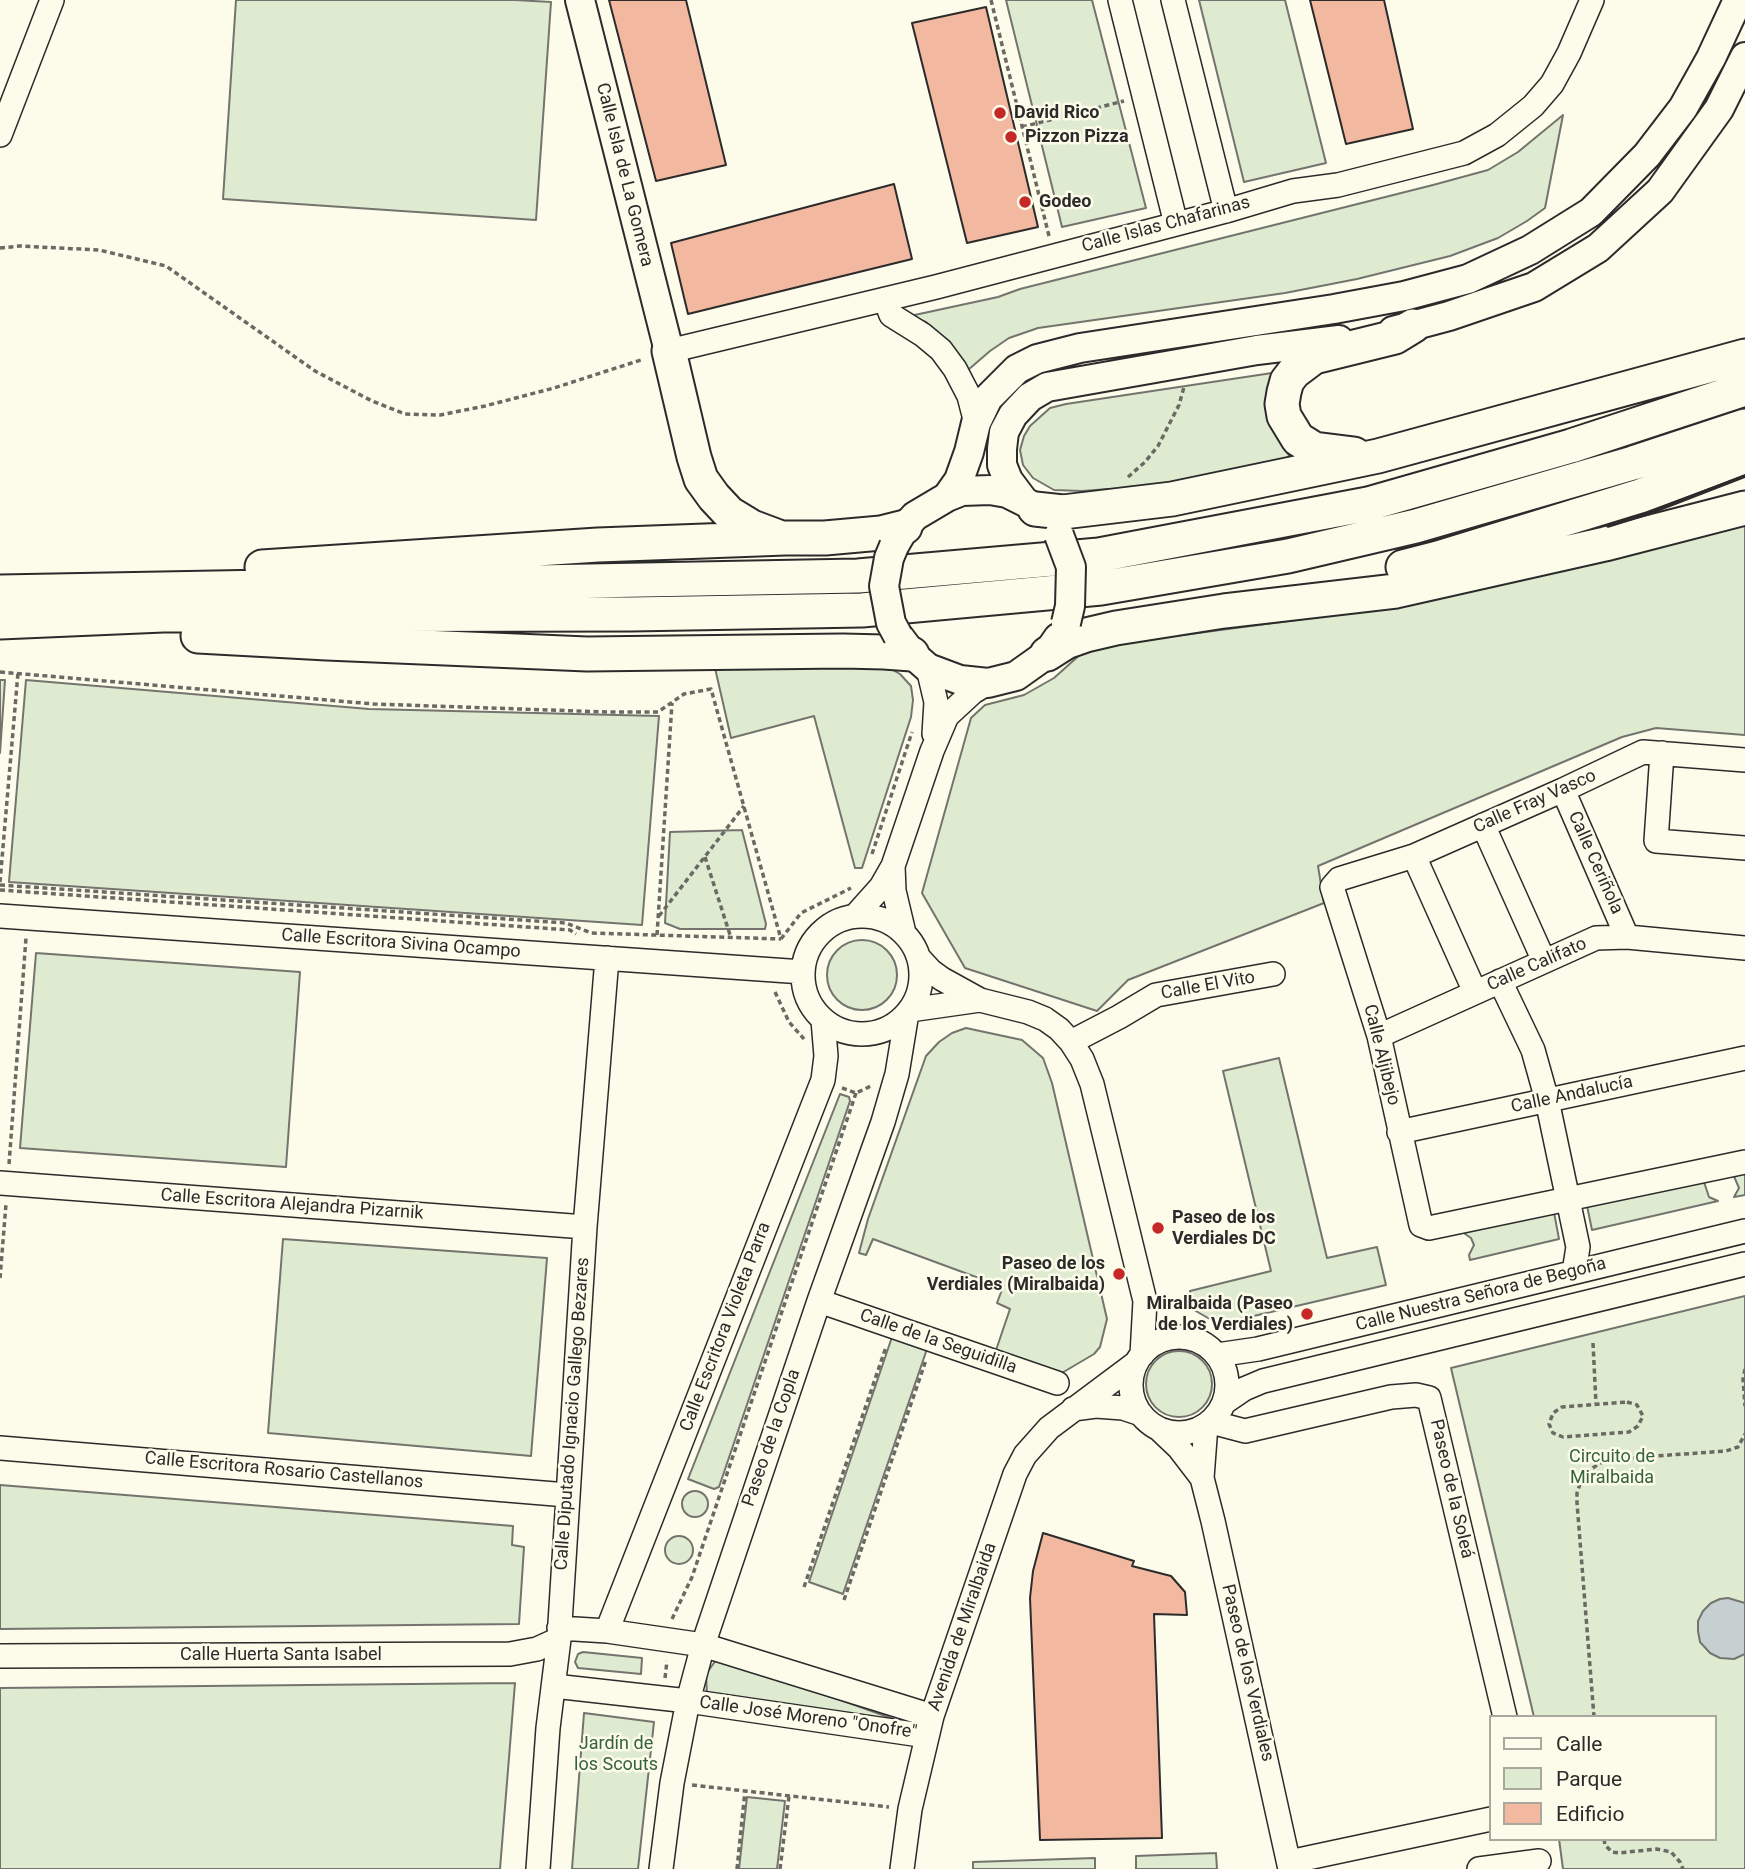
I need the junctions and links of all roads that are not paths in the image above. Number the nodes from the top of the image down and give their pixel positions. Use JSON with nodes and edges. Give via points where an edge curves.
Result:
{"nodes":[{"id":1,"x":51,"y":0,"type":"edge"},
{"id":2,"x":580,"y":0,"type":"edge"},
{"id":3,"x":1121,"y":0,"type":"edge"},
{"id":4,"x":1173,"y":0,"type":"edge"},
{"id":5,"x":1592,"y":0,"type":"edge"},
{"id":6,"x":1738,"y":0,"type":"edge"},
{"id":7,"x":1745,"y":57,"type":"edge"},
{"id":8,"x":0,"y":135,"type":"edge"},
{"id":9,"x":1226,"y":211,"type":"junction"},
{"id":10,"x":1176,"y":224,"type":"junction"},
{"id":11,"x":885,"y":299,"type":"junction"},
{"id":12,"x":1413,"y":326,"type":"junction"},
{"id":13,"x":669,"y":351,"type":"junction"},
{"id":14,"x":1745,"y":356,"type":"edge"},
{"id":15,"x":1745,"y":389,"type":"edge"},
{"id":16,"x":975,"y":423,"type":"junction"},
{"id":17,"x":1745,"y":426,"type":"edge"},
{"id":18,"x":1378,"y":457,"type":"junction"},
{"id":19,"x":1745,"y":457,"type":"edge"},
{"id":20,"x":947,"y":496,"type":"junction"},
{"id":21,"x":1029,"y":504,"type":"junction"},
{"id":22,"x":1745,"y":508,"type":"edge"},
{"id":23,"x":899,"y":536,"type":"junction"},
{"id":24,"x":785,"y":538,"type":"junction"},
{"id":25,"x":0,"y":591,"type":"edge"},
{"id":26,"x":1224,"y":611,"type":"junction"},
{"id":27,"x":0,"y":623,"type":"edge"},
{"id":28,"x":913,"y":653,"type":"junction"},
{"id":29,"x":1047,"y":654,"type":"junction"},
{"id":30,"x":988,"y":683,"type":"junction"},
{"id":31,"x":932,"y":751,"type":"junction"},
{"id":32,"x":1662,"y":753,"type":"junction"},
{"id":33,"x":1745,"y":760,"type":"edge"},
{"id":34,"x":1563,"y":790,"type":"junction"},
{"id":35,"x":1483,"y":825,"type":"junction"},
{"id":36,"x":1745,"y":848,"type":"edge"},
{"id":37,"x":1414,"y":856,"type":"junction"},
{"id":38,"x":893,"y":866,"type":"junction"},
{"id":39,"x":1332,"y":887,"type":"joint"},
{"id":40,"x":856,"y":915,"type":"junction"},
{"id":41,"x":0,"y":916,"type":"edge"},
{"id":42,"x":904,"y":933,"type":"junction"},
{"id":43,"x":1627,"y":937,"type":"junction"},
{"id":44,"x":1745,"y":948,"type":"edge"},
{"id":45,"x":607,"y":958,"type":"junction"},
{"id":46,"x":919,"y":958,"type":"junction"},
{"id":47,"x":1544,"y":961,"type":"junction"},
{"id":48,"x":803,"y":972,"type":"junction"},
{"id":49,"x":1273,"y":974,"type":"dead end"},
{"id":50,"x":1500,"y":981,"type":"junction"},
{"id":51,"x":1475,"y":992,"type":"junction"},
{"id":52,"x":980,"y":1000,"type":"junction"},
{"id":53,"x":909,"y":1011,"type":"junction"},
{"id":54,"x":823,"y":1020,"type":"junction"},
{"id":55,"x":1379,"y":1035,"type":"junction"},
{"id":56,"x":1071,"y":1042,"type":"junction"},
{"id":57,"x":1745,"y":1058,"type":"edge"},
{"id":58,"x":1547,"y":1100,"type":"junction"},
{"id":59,"x":1399,"y":1132,"type":"junction"},
{"id":60,"x":1745,"y":1162,"type":"edge"},
{"id":61,"x":4,"y":1183,"type":"edge"},
{"id":62,"x":1569,"y":1199,"type":"junction"},
{"id":63,"x":584,"y":1227,"type":"junction"},
{"id":64,"x":1745,"y":1231,"type":"edge"},
{"id":65,"x":1745,"y":1264,"type":"edge"},
{"id":66,"x":1574,"y":1272,"type":"junction"},
{"id":67,"x":818,"y":1301,"type":"junction"},
{"id":68,"x":1145,"y":1301,"type":"junction"},
{"id":69,"x":1176,"y":1337,"type":"junction"},
{"id":70,"x":1217,"y":1354,"type":"junction"},
{"id":71,"x":1139,"y":1359,"type":"junction"},
{"id":72,"x":1057,"y":1383,"type":"dead end"},
{"id":73,"x":1224,"y":1402,"type":"junction"},
{"id":74,"x":1073,"y":1409,"type":"junction"},
{"id":75,"x":1141,"y":1414,"type":"junction"},
{"id":76,"x":1209,"y":1423,"type":"junction"},
{"id":77,"x":1159,"y":1429,"type":"junction"},
{"id":78,"x":0,"y":1448,"type":"edge"},
{"id":79,"x":1202,"y":1478,"type":"junction"},
{"id":80,"x":567,"y":1494,"type":"junction"},
{"id":81,"x":607,"y":1631,"type":"junction"},
{"id":82,"x":559,"y":1634,"type":"junction"},
{"id":83,"x":703,"y":1645,"type":"junction"},
{"id":84,"x":0,"y":1656,"type":"edge"},
{"id":85,"x":554,"y":1686,"type":"junction"},
{"id":86,"x":688,"y":1700,"type":"junction"},
{"id":87,"x":1505,"y":1715,"type":"edge"},
{"id":88,"x":930,"y":1726,"type":"junction"},
{"id":89,"x":1490,"y":1819,"type":"edge"},
{"id":90,"x":1538,"y":1856,"type":"edge"},
{"id":91,"x":1290,"y":1866,"type":"edge"},
{"id":92,"x":538,"y":1869,"type":"edge"},
{"id":93,"x":661,"y":1869,"type":"edge"},
{"id":94,"x":902,"y":1869,"type":"edge"},
{"id":95,"x":1479,"y":1869,"type":"edge"}],
"edges":[{"from":1,"to":8,"type":"street"},
{"from":2,"to":13,"type":"main road","name":"Calle Isla de La Gomera"},
{"from":3,"to":10,"type":"street"},
{"from":4,"to":9,"type":"street"},
{"from":5,"to":9,"type":"street","name":"Calle Islas Chafarinas","via":[[1552,84],[1497,135],[1464,153],[1338,185],[1293,191]]},
{"from":6,"to":16,"type":"main road","via":[[1683,108],[1647,155],[1591,212],[1530,250],[1468,279],[1404,296],[1080,348],[1037,359],[1003,382]]},
{"from":7,"to":12,"type":"main road","via":[[1719,109],[1660,191],[1598,247],[1534,287]]},
{"from":9,"to":10,"type":"street","name":"Calle Islas Chafarinas"},
{"from":10,"to":11,"type":"street","name":"Calle Islas Chafarinas"},
{"from":11,"to":13,"type":"street","name":"Calle Islas Chafarinas"},
{"from":11,"to":16,"type":"street","via":[[891,315],[923,335],[955,369]]},
{"from":12,"to":18,"type":"highway","via":[[1395,337],[1314,357],[1294,372],[1283,392],[1284,416],[1298,439],[1314,449]]},
{"from":12,"to":21,"type":"main road","via":[[1047,387],[1030,397],[1004,432],[1002,465],[1008,480]]},
{"from":13,"to":24,"type":"highway","via":[[701,479],[721,506],[738,519]]},
{"from":14,"to":18,"type":"highway"},
{"from":15,"to":25,"type":"highway","via":[[1571,446],[1368,504],[1099,555],[858,576]]},
{"from":16,"to":20,"type":"main road","via":[[959,480]]},
{"from":17,"to":27,"type":"highway","via":[[1416,526],[1288,556],[1101,588],[862,610],[163,615]]},
{"from":18,"to":21,"type":"highway","via":[[1172,499],[1063,512]]},
{"from":19,"to":26,"type":"highway","via":[[1640,496],[1438,558]]},
{"from":20,"to":21,"type":"main road","via":[[990,490]]},
{"from":20,"to":23,"type":"main road","via":[[915,516]]},
{"from":21,"to":29,"type":"main road","bridge":true,"via":[[1059,535],[1071,566],[1066,623]]},
{"from":22,"to":26,"type":"highway","via":[[1396,591]]},
{"from":23,"to":24,"type":"highway"},
{"from":23,"to":28,"type":"main road","bridge":true,"via":[[884,586],[891,623]]},
{"from":24,"to":25,"type":"highway","via":[[540,548],[215,570]]},
{"from":26,"to":29,"type":"highway","via":[[1086,635]]},
{"from":27,"to":28,"type":"highway","via":[[587,654]]},
{"from":28,"to":30,"type":"main road","via":[[960,680]]},
{"from":28,"to":31,"type":"street","via":[[936,702]]},
{"from":29,"to":30,"type":"main road","via":[[1016,676]]},
{"from":30,"to":31,"type":"street","via":[[947,716]]},
{"from":31,"to":38,"type":"street"},
{"from":32,"to":33,"type":"street","name":"Calle Fray Vasco"},
{"from":32,"to":34,"type":"street","name":"Calle Fray Vasco","via":[[1643,752]]},
{"from":32,"to":36,"type":"street","via":[[1656,841]]},
{"from":34,"to":35,"type":"street","name":"Calle Fray Vasco"},
{"from":34,"to":43,"type":"street","name":"Calle Ceriñola"},
{"from":35,"to":37,"type":"street","name":"Calle Fray Vasco"},
{"from":35,"to":47,"type":"street"},
{"from":37,"to":39,"type":"street","name":"Calle Fray Vasco","via":[[1339,879]]},
{"from":37,"to":51,"type":"street"},
{"from":38,"to":40,"type":"street"},
{"from":38,"to":42,"type":"street"},
{"from":39,"to":55,"type":"street","name":"Calle Aljibejo"},
{"from":40,"to":42,"type":"street","via":[[890,922]]},
{"from":40,"to":48,"type":"street","via":[[839,919],[813,940]]},
{"from":41,"to":45,"type":"street","name":"Calle Escritora Sivina Ocampo"},
{"from":42,"to":46,"type":"street"},
{"from":43,"to":44,"type":"street","name":"Calle Califato"},
{"from":43,"to":47,"type":"street","name":"Calle Califato","via":[[1596,938]]},
{"from":45,"to":48,"type":"street","name":"Calle Escritora Sivina Ocampo"},
{"from":45,"to":63,"type":"street","name":"Calle Diputado Ignacio Gallego Bezares"},
{"from":46,"to":52,"type":"street","via":[[942,979]]},
{"from":46,"to":53,"type":"street","via":[[920,985]]},
{"from":47,"to":50,"type":"street","name":"Calle Califato"},
{"from":48,"to":54,"type":"street","via":[[804,990]]},
{"from":49,"to":56,"type":"street","name":"Calle El Vito","via":[[1156,995]]},
{"from":50,"to":51,"type":"street","name":"Calle Califato"},
{"from":50,"to":58,"type":"street","via":[[1533,1050]]},
{"from":51,"to":55,"type":"street","name":"Calle Califato"},
{"from":52,"to":53,"type":"street"},
{"from":52,"to":56,"type":"street","via":[[1045,1019]]},
{"from":53,"to":54,"type":"street","via":[[882,1031],[867,1034],[851,1033]]},
{"from":53,"to":67,"type":"street","name":"Paseo de la Copla","via":[[883,1122]]},
{"from":54,"to":81,"type":"street","name":"Calle Escritora Violeta Parra","via":[[823,1080]]},
{"from":55,"to":59,"type":"street","name":"Calle Aljibejo"},
{"from":56,"to":68,"type":"street","via":[[1092,1084]]},
{"from":57,"to":58,"type":"street","name":"Calle Andalucía"},
{"from":58,"to":59,"type":"street","name":"Calle Andalucía"},
{"from":58,"to":62,"type":"street"},
{"from":59,"to":62,"type":"street","name":"Calle Aljibejo","via":[[1421,1225],[1429,1228]]},
{"from":60,"to":62,"type":"street"},
{"from":61,"to":63,"type":"street","name":"Calle Escritora Alejandra Pizarnik"},
{"from":62,"to":66,"type":"street","via":[[1578,1247]]},
{"from":63,"to":80,"type":"street","name":"Calle Diputado Ignacio Gallego Bezares"},
{"from":64,"to":66,"type":"street","name":"Calle Nuestra Señora de Begoña"},
{"from":65,"to":73,"type":"street","name":"Calle Nuestra Señora de Begoña","via":[[1263,1381]]},
{"from":66,"to":70,"type":"street","name":"Calle Nuestra Señora de Begoña","via":[[1258,1349]]},
{"from":67,"to":72,"type":"street","name":"Calle de la Seguidilla"},
{"from":67,"to":83,"type":"street","name":"Paseo de la Copla"},
{"from":68,"to":69,"type":"street"},
{"from":68,"to":71,"type":"street"},
{"from":69,"to":70,"type":"street","via":[[1191,1338]]},
{"from":69,"to":71,"type":"street","via":[[1152,1346]]},
{"from":70,"to":73,"type":"street","via":[[1227,1385]]},
{"from":71,"to":74,"type":"street","name":"Avenida de Miralbaida"},
{"from":71,"to":75,"type":"street","via":[[1131,1389]]},
{"from":73,"to":76,"type":"street"},
{"from":74,"to":75,"type":"street","via":[[1096,1406]]},
{"from":74,"to":88,"type":"street","name":"Avenida de Miralbaida","via":[[1038,1439],[1015,1474]]},
{"from":75,"to":77,"type":"street"},
{"from":76,"to":77,"type":"street","via":[[1192,1432]]},
{"from":76,"to":79,"type":"street","name":"Paseo de los Verdiales"},
{"from":76,"to":87,"type":"street","name":"Paseo de la Soleá","via":[[1245,1431],[1391,1396],[1429,1398]]},
{"from":77,"to":79,"type":"street","name":"Paseo de los Verdiales"},
{"from":78,"to":80,"type":"street","name":"Calle Escritora Rosario Castellanos"},
{"from":79,"to":91,"type":"street","name":"Paseo de los Verdiales"},
{"from":80,"to":82,"type":"street","name":"Calle Diputado Ignacio Gallego Bezares"},
{"from":81,"to":82,"type":"street","name":"Calle Huerta Santa Isabel"},
{"from":81,"to":83,"type":"street","name":"Calle Huerta Santa Isabel"},
{"from":82,"to":84,"type":"street","name":"Calle Huerta Santa Isabel","via":[[537,1649],[510,1654]]},
{"from":82,"to":85,"type":"street","name":"Calle Diputado Ignacio Gallego Bezares"},
{"from":83,"to":86,"type":"street","name":"Paseo de la Copla"},
{"from":83,"to":88,"type":"street","name":"Calle José Moreno \"Onofre\""},
{"from":85,"to":86,"type":"street"},
{"from":85,"to":92,"type":"street","name":"Calle Diputado Ignacio Gallego Bezares"},
{"from":86,"to":88,"type":"street","name":"Calle José Moreno \"Onofre\""},
{"from":86,"to":93,"type":"street","name":"Paseo de la Copla"},
{"from":88,"to":94,"type":"street","name":"Avenida de Miralbaida","via":[[910,1809]]},
{"from":89,"to":91,"type":"street"},
{"from":90,"to":95,"type":"street"}]}
